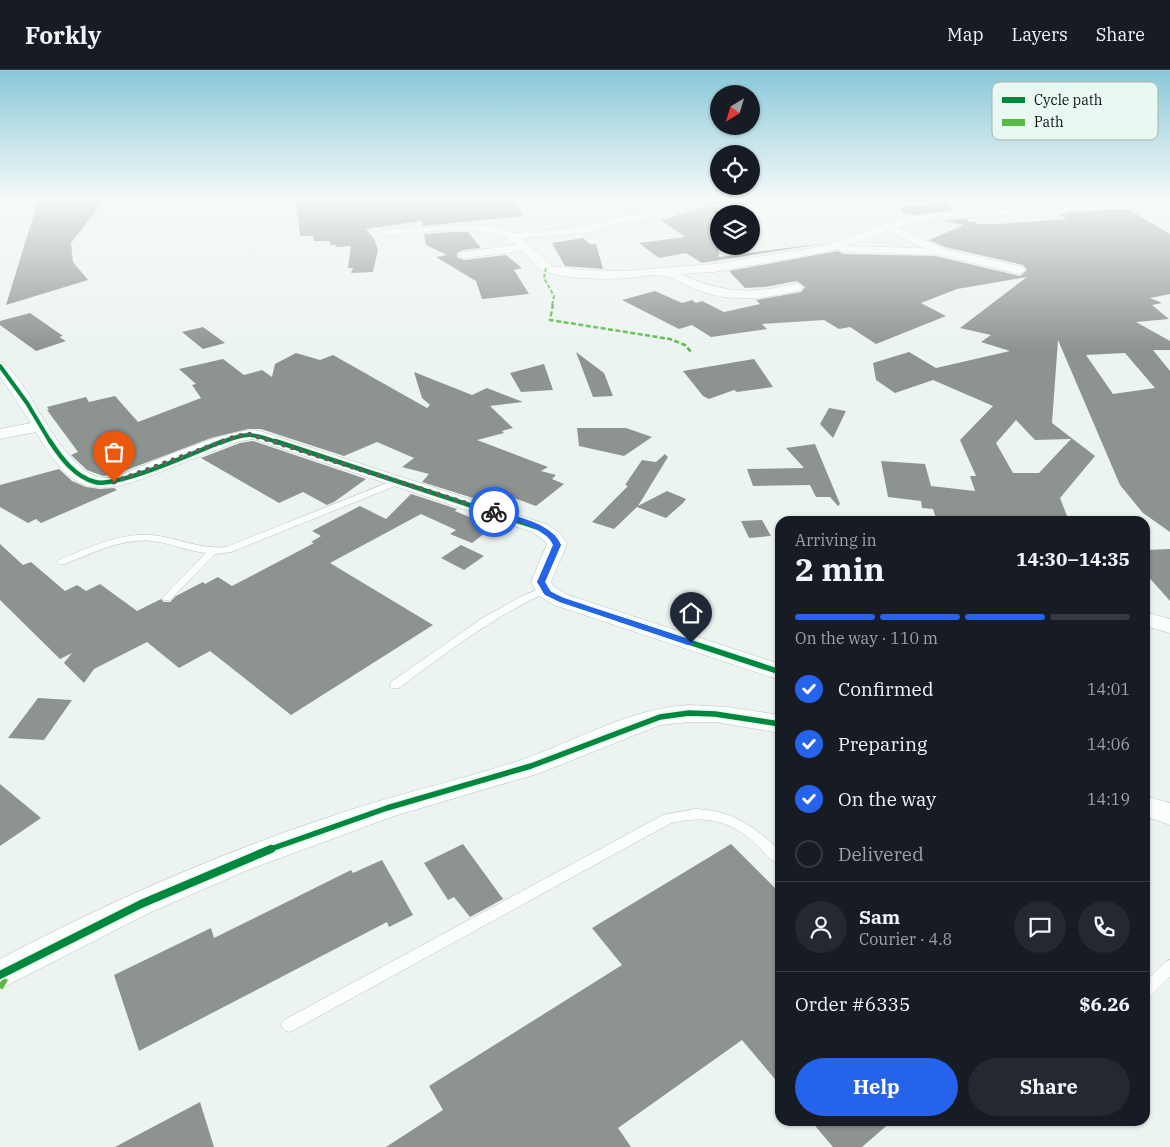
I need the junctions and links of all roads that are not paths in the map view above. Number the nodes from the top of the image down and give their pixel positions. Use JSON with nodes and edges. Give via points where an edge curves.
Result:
{"nodes":[{"id":1,"x":486,"y":249,"type":"edge"},
{"id":2,"x":530,"y":249,"type":"edge"},
{"id":3,"x":824,"y":249,"type":"edge"},
{"id":4,"x":844,"y":249,"type":"edge"},
{"id":5,"x":935,"y":249,"type":"edge"},
{"id":6,"x":943,"y":253,"type":"junction"},
{"id":7,"x":464,"y":255,"type":"dead end"},
{"id":8,"x":1019,"y":270,"type":"dead end"},
{"id":9,"x":666,"y":273,"type":"junction"},
{"id":10,"x":798,"y":287,"type":"dead end"},
{"id":11,"x":2,"y":372,"type":"edge"},
{"id":12,"x":41,"y":426,"type":"junction"},
{"id":13,"x":0,"y":434,"type":"edge"},
{"id":14,"x":397,"y":482,"type":"junction"},
{"id":15,"x":213,"y":551,"type":"junction"},
{"id":16,"x":62,"y":562,"type":"dead end"},
{"id":17,"x":544,"y":590,"type":"junction"},
{"id":18,"x":167,"y":598,"type":"dead end"},
{"id":19,"x":1150,"y":620,"type":"edge"},
{"id":20,"x":1170,"y":626,"type":"edge"},
{"id":21,"x":775,"y":670,"type":"edge"},
{"id":22,"x":395,"y":685,"type":"dead end"},
{"id":23,"x":775,"y":723,"type":"edge"},
{"id":24,"x":1150,"y":808,"type":"edge"},
{"id":25,"x":1170,"y":814,"type":"edge"},
{"id":26,"x":775,"y":855,"type":"edge"},
{"id":27,"x":1170,"y":967,"type":"edge"},
{"id":28,"x":0,"y":975,"type":"edge"},
{"id":29,"x":1150,"y":987,"type":"edge"},
{"id":30,"x":289,"y":1025,"type":"dead end"}],
"edges":[{"from":1,"to":7,"type":"street"},
{"from":2,"to":9,"type":"street","via":[[544,267],[554,271],[609,275]]},
{"from":3,"to":9,"type":"street","via":[[718,268]]},
{"from":4,"to":6,"type":"street"},
{"from":5,"to":6,"type":"street"},
{"from":6,"to":8,"type":"street"},
{"from":9,"to":10,"type":"street","via":[[706,289],[737,296],[763,296]]},
{"from":11,"to":12,"type":"street"},
{"from":12,"to":13,"type":"street"},
{"from":12,"to":14,"type":"street","via":[[67,464],[94,482],[123,480],[248,434]]},
{"from":14,"to":15,"type":"lane","via":[[236,548]]},
{"from":14,"to":17,"type":"street","via":[[532,524],[548,533],[557,545],[541,582]]},
{"from":15,"to":16,"type":"lane","via":[[192,550],[151,538],[133,539],[105,545]]},
{"from":15,"to":18,"type":"lane"},
{"from":17,"to":21,"type":"street","via":[[561,600]]},
{"from":17,"to":22,"type":"lane","via":[[491,616]]},
{"from":19,"to":20,"type":"street"},
{"from":23,"to":28,"type":"street","via":[[711,714],[676,714],[646,720],[522,769],[385,808],[252,857],[57,943]]},
{"from":24,"to":25,"type":"street"},
{"from":26,"to":30,"type":"lane","via":[[750,830],[725,818],[698,814],[668,819]]},
{"from":27,"to":29,"type":"lane"}]}
